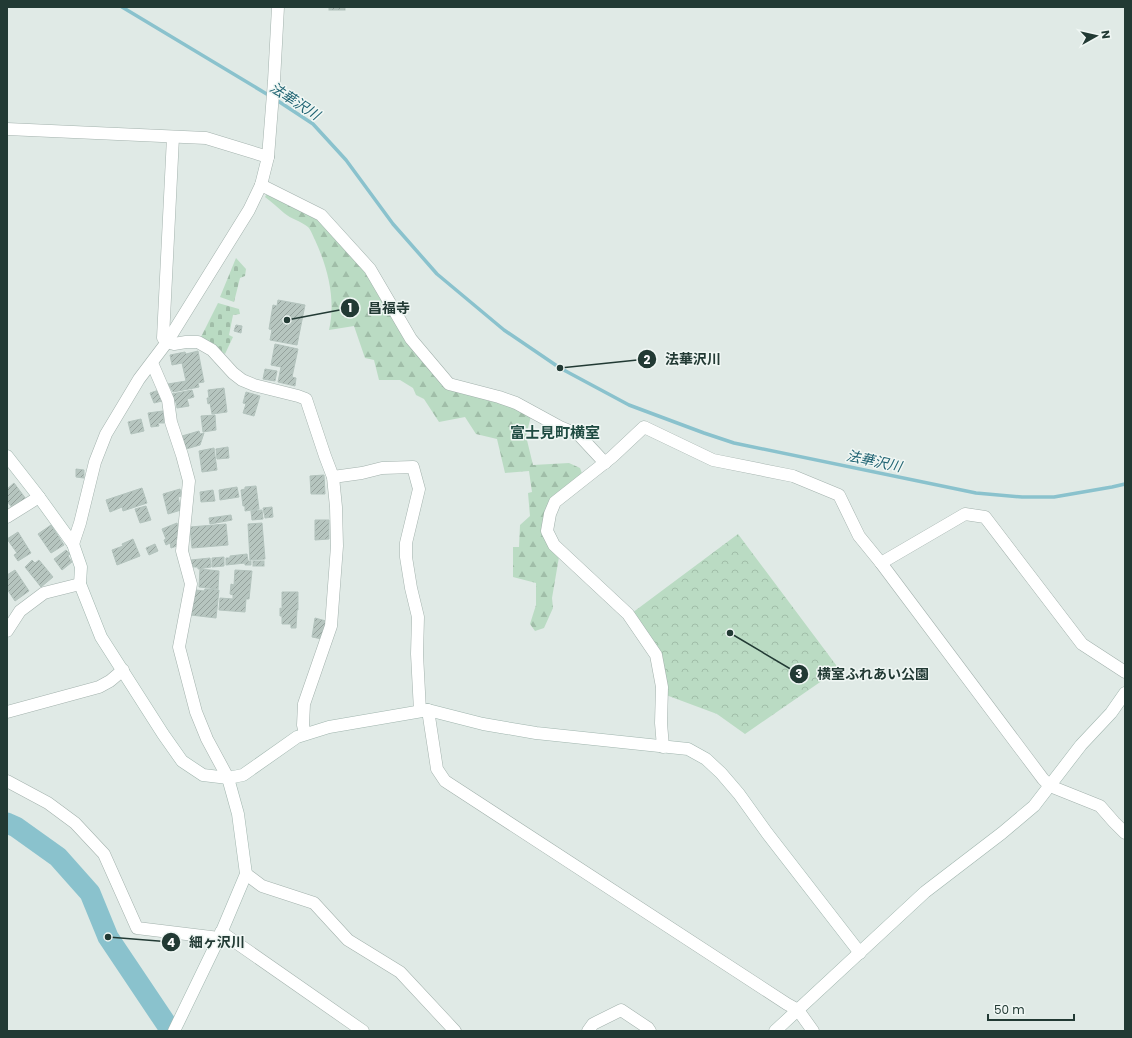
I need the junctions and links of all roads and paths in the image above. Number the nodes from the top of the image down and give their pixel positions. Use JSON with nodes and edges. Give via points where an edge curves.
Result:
{"nodes":[{"id":1,"x":278,"y":7,"type":"edge"},
{"id":2,"x":7,"y":129,"type":"edge"},
{"id":3,"x":173,"y":137,"type":"junction"},
{"id":4,"x":268,"y":157,"type":"junction"},
{"id":5,"x":261,"y":185,"type":"junction"},
{"id":6,"x":167,"y":342,"type":"junction"},
{"id":7,"x":152,"y":363,"type":"junction"},
{"id":8,"x":7,"y":456,"type":"edge"},
{"id":9,"x":605,"y":463,"type":"junction"},
{"id":10,"x":333,"y":477,"type":"junction"},
{"id":11,"x":39,"y":497,"type":"junction"},
{"id":12,"x":7,"y":517,"type":"edge"},
{"id":13,"x":73,"y":544,"type":"junction"},
{"id":14,"x":881,"y":563,"type":"junction"},
{"id":15,"x":80,"y":584,"type":"junction"},
{"id":16,"x":7,"y":631,"type":"edge"},
{"id":17,"x":123,"y":670,"type":"junction"},
{"id":18,"x":1125,"y":672,"type":"edge"},
{"id":19,"x":1125,"y":693,"type":"edge"},
{"id":20,"x":424,"y":710,"type":"junction"},
{"id":21,"x":7,"y":712,"type":"edge"},
{"id":22,"x":306,"y":734,"type":"junction"},
{"id":23,"x":663,"y":747,"type":"junction"},
{"id":24,"x":228,"y":778,"type":"junction"},
{"id":25,"x":7,"y":782,"type":"edge"},
{"id":26,"x":1050,"y":786,"type":"junction"},
{"id":27,"x":1125,"y":833,"type":"edge"},
{"id":28,"x":246,"y":874,"type":"junction"},
{"id":29,"x":220,"y":935,"type":"junction"},
{"id":30,"x":860,"y":953,"type":"junction"},
{"id":31,"x":798,"y":1010,"type":"junction"},
{"id":32,"x":174,"y":1031,"type":"edge"},
{"id":33,"x":363,"y":1031,"type":"edge"},
{"id":34,"x":455,"y":1031,"type":"edge"},
{"id":35,"x":588,"y":1031,"type":"edge"},
{"id":36,"x":650,"y":1031,"type":"edge"},
{"id":37,"x":775,"y":1031,"type":"edge"},
{"id":38,"x":813,"y":1031,"type":"edge"}],
"edges":[{"from":1,"to":4,"type":"street"},
{"from":2,"to":3,"type":"street"},
{"from":3,"to":4,"type":"street","via":[[206,138]]},
{"from":3,"to":6,"type":"street","via":[[163,338]]},
{"from":4,"to":5,"type":"street"},
{"from":5,"to":6,"type":"street","via":[[249,210]]},
{"from":5,"to":9,"type":"street","via":[[321,215],[370,269],[411,339],[449,384],[516,403],[579,435]]},
{"from":6,"to":7,"type":"street"},
{"from":6,"to":10,"type":"street","via":[[198,342],[212,350],[242,380],[306,399]]},
{"from":7,"to":13,"type":"street","via":[[139,379],[106,434],[95,462]]},
{"from":7,"to":24,"type":"street","via":[[168,400],[171,422],[189,481],[182,551],[190,584],[179,647],[199,718]]},
{"from":8,"to":11,"type":"street"},
{"from":9,"to":14,"type":"street","via":[[644,427],[713,460],[793,476],[839,495],[859,536]]},
{"from":9,"to":23,"type":"street","via":[[555,502],[547,531],[554,545],[628,614],[656,655],[662,687]]},
{"from":10,"to":20,"type":"street","via":[[382,468],[413,467],[419,489],[406,543],[406,557],[418,617],[418,654]]},
{"from":10,"to":22,"type":"street","via":[[337,546],[331,626],[304,704],[303,725]]},
{"from":11,"to":12,"type":"street"},
{"from":11,"to":13,"type":"street"},
{"from":13,"to":15,"type":"street","via":[[81,567]]},
{"from":14,"to":18,"type":"street","via":[[965,514],[984,517],[1082,644]]},
{"from":14,"to":26,"type":"street","via":[[1042,779]]},
{"from":15,"to":16,"type":"street","via":[[44,594],[20,611]]},
{"from":15,"to":17,"type":"street","via":[[101,637]]},
{"from":17,"to":21,"type":"street","via":[[99,687]]},
{"from":17,"to":24,"type":"street","via":[[182,761],[203,775]]},
{"from":19,"to":26,"type":"street"},
{"from":20,"to":22,"type":"street","via":[[328,727]]},
{"from":20,"to":23,"type":"street","via":[[536,733]]},
{"from":20,"to":31,"type":"street","via":[[437,769],[445,781]]},
{"from":22,"to":24,"type":"street","via":[[297,737],[243,775]]},
{"from":23,"to":30,"type":"street","via":[[688,749],[706,758],[721,773]]},
{"from":24,"to":28,"type":"street","via":[[238,814]]},
{"from":25,"to":29,"type":"street","via":[[48,803],[75,823],[104,854],[137,928]]},
{"from":26,"to":27,"type":"street","via":[[1100,806]]},
{"from":26,"to":30,"type":"street","via":[[1034,806],[925,892]]},
{"from":28,"to":29,"type":"street"},
{"from":28,"to":34,"type":"street","via":[[262,886],[314,903],[348,940],[400,972]]},
{"from":29,"to":32,"type":"street"},
{"from":29,"to":33,"type":"street"},
{"from":30,"to":31,"type":"street"},
{"from":31,"to":37,"type":"street"},
{"from":31,"to":38,"type":"street"},
{"from":35,"to":36,"type":"street","via":[[593,1024],[621,1010]]}]}
